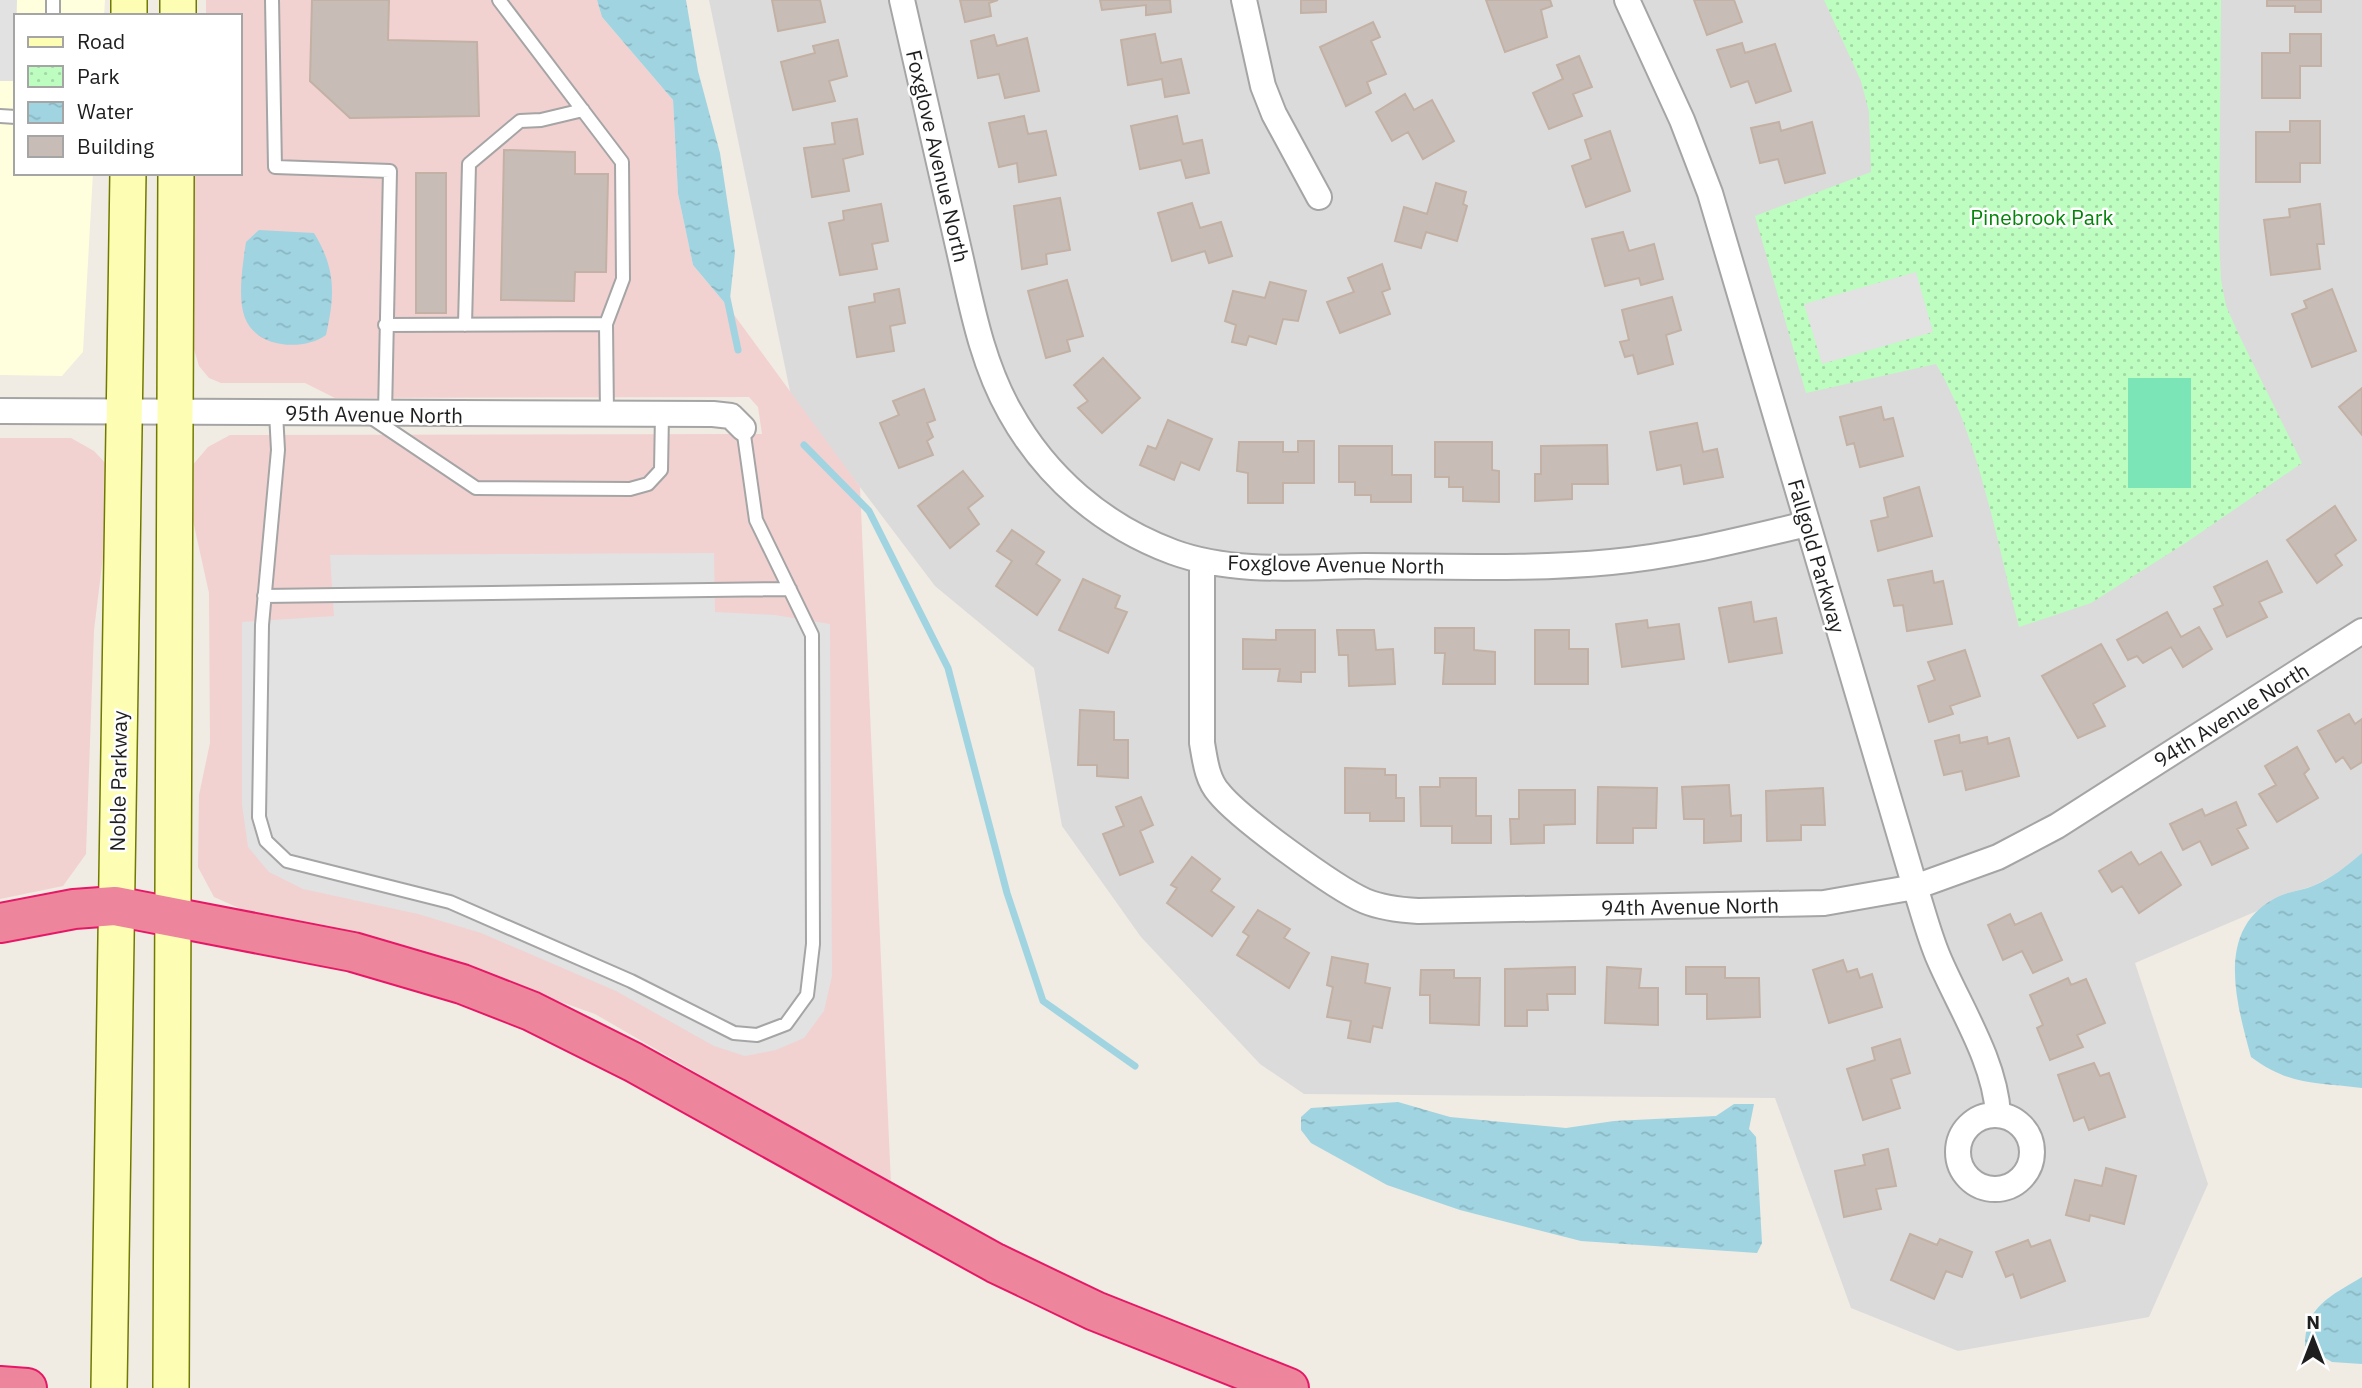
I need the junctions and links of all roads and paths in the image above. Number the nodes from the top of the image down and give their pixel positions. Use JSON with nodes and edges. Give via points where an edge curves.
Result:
{"nodes":[{"id":1,"x":272,"y":0,"type":"edge"},
{"id":2,"x":499,"y":0,"type":"edge"},
{"id":3,"x":902,"y":0,"type":"edge"},
{"id":4,"x":1244,"y":0,"type":"edge"},
{"id":5,"x":1627,"y":0,"type":"edge"},
{"id":6,"x":583,"y":110,"type":"junction"},
{"id":7,"x":128,"y":175,"type":"edge"},
{"id":8,"x":176,"y":175,"type":"edge"},
{"id":9,"x":1319,"y":197,"type":"dead end"},
{"id":10,"x":606,"y":324,"type":"junction"},
{"id":11,"x":385,"y":325,"type":"junction"},
{"id":12,"x":465,"y":325,"type":"junction"},
{"id":13,"x":0,"y":411,"type":"edge"},
{"id":14,"x":125,"y":411,"type":"junction"},
{"id":15,"x":175,"y":411,"type":"junction"},
{"id":16,"x":276,"y":413,"type":"junction"},
{"id":17,"x":376,"y":414,"type":"junction"},
{"id":18,"x":662,"y":414,"type":"junction"},
{"id":19,"x":607,"y":415,"type":"junction"},
{"id":20,"x":743,"y":428,"type":"joint"},
{"id":21,"x":1807,"y":524,"type":"junction"},
{"id":22,"x":1202,"y":561,"type":"junction"},
{"id":23,"x":790,"y":589,"type":"junction"},
{"id":24,"x":264,"y":596,"type":"junction"},
{"id":25,"x":2362,"y":631,"type":"edge"},
{"id":26,"x":1915,"y":887,"type":"junction"},
{"id":27,"x":115,"y":906,"type":"junction"},
{"id":28,"x":175,"y":917,"type":"junction"},
{"id":29,"x":0,"y":923,"type":"edge"},
{"id":30,"x":1998,"y":1114,"type":"dead end"},
{"id":31,"x":0,"y":1386,"type":"edge"},
{"id":32,"x":27,"y":1388,"type":"edge"},
{"id":33,"x":109,"y":1388,"type":"edge"},
{"id":34,"x":172,"y":1388,"type":"edge"},
{"id":35,"x":1289,"y":1388,"type":"edge"}],
"edges":[{"from":1,"to":11,"type":"lane","via":[[275,167],[390,171]]},
{"from":2,"to":6,"type":"lane"},
{"from":3,"to":22,"type":"street","name":"Foxglove Avenue North","via":[[978,331],[1010,412],[1040,458],[1079,498],[1141,537]]},
{"from":4,"to":9,"type":"street","via":[[1273,114]]},
{"from":5,"to":21,"type":"street","name":"Fallgold Parkway","via":[[1710,193]]},
{"from":6,"to":10,"type":"lane","via":[[622,162],[624,279]]},
{"from":6,"to":12,"type":"lane","via":[[520,121],[469,164]]},
{"from":7,"to":14,"type":"main road","name":"Noble Parkway"},
{"from":8,"to":15,"type":"main road"},
{"from":10,"to":12,"type":"lane"},
{"from":10,"to":19,"type":"lane"},
{"from":11,"to":12,"type":"lane"},
{"from":11,"to":17,"type":"lane"},
{"from":13,"to":14,"type":"street","name":"95th Avenue North"},
{"from":14,"to":15,"type":"street","name":"95th Avenue North"},
{"from":14,"to":27,"type":"main road","name":"Noble Parkway"},
{"from":15,"to":16,"type":"street","name":"95th Avenue North"},
{"from":15,"to":28,"type":"main road"},
{"from":16,"to":17,"type":"street","name":"95th Avenue North"},
{"from":16,"to":24,"type":"lane","via":[[278,450]]},
{"from":17,"to":18,"type":"lane","via":[[476,488],[617,489],[648,484],[660,470]]},
{"from":17,"to":19,"type":"street","name":"95th Avenue North"},
{"from":18,"to":19,"type":"street","name":"95th Avenue North"},
{"from":18,"to":20,"type":"street","name":"95th Avenue North","via":[[730,416]]},
{"from":20,"to":23,"type":"lane","via":[[756,520]]},
{"from":21,"to":22,"type":"street","name":"Foxglove Avenue North","via":[[1713,547],[1552,566],[1273,567]]},
{"from":21,"to":26,"type":"street","name":"Fallgold Parkway"},
{"from":22,"to":26,"type":"street","name":"94th Avenue North","via":[[1202,743],[1217,792],[1236,811],[1366,901],[1418,911],[1824,903]]},
{"from":23,"to":24,"type":"lane"},
{"from":23,"to":24,"type":"lane","via":[[812,635],[813,944],[807,995],[786,1024],[757,1035],[734,1033],[631,981],[450,902],[287,861],[266,841],[259,817]]},
{"from":25,"to":26,"type":"street","name":"94th Avenue North","via":[[2057,826],[1998,857]]},
{"from":26,"to":30,"type":"street","name":"Fallgold Parkway","via":[[1937,954],[1994,1085]]},
{"from":27,"to":28,"type":"highway"},
{"from":27,"to":29,"type":"highway"},
{"from":27,"to":33,"type":"main road","name":"Noble Parkway"},
{"from":28,"to":34,"type":"main road"},
{"from":28,"to":35,"type":"highway","via":[[390,961],[531,1011],[633,1062],[995,1263],[1142,1332]]},
{"from":31,"to":32,"type":"highway"}]}
